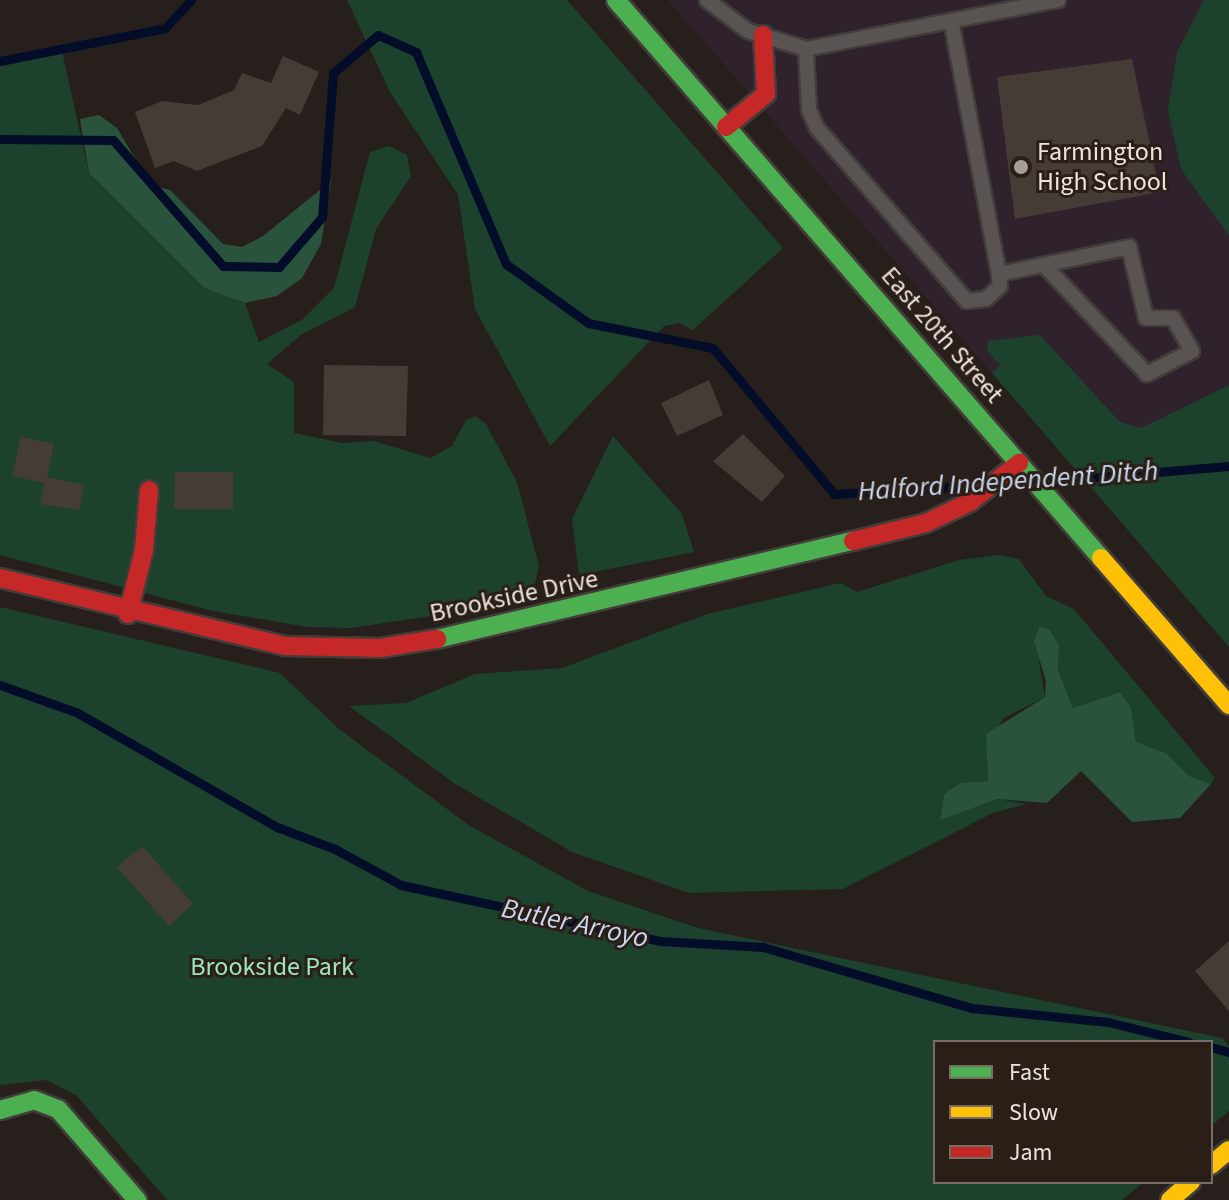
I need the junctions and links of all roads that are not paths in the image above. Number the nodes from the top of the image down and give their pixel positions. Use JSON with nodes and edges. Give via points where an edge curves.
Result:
{"nodes":[{"id":1,"x":616,"y":0,"type":"edge"},
{"id":2,"x":707,"y":0,"type":"edge"},
{"id":3,"x":1058,"y":0,"type":"edge"},
{"id":4,"x":951,"y":21,"type":"junction"},
{"id":5,"x":763,"y":35,"type":"junction"},
{"id":6,"x":806,"y":49,"type":"junction"},
{"id":7,"x":726,"y":127,"type":"junction"},
{"id":8,"x":1044,"y":265,"type":"junction"},
{"id":9,"x":999,"y":274,"type":"junction"},
{"id":10,"x":1019,"y":463,"type":"junction"},
{"id":11,"x":149,"y":490,"type":"dead end"},
{"id":12,"x":0,"y":578,"type":"edge"},
{"id":13,"x":128,"y":614,"type":"junction"},
{"id":14,"x":1229,"y":705,"type":"edge"},
{"id":15,"x":0,"y":1110,"type":"edge"},
{"id":16,"x":1229,"y":1150,"type":"edge"},
{"id":17,"x":1213,"y":1163,"type":"edge"},
{"id":18,"x":1189,"y":1184,"type":"edge"},
{"id":19,"x":137,"y":1200,"type":"edge"},
{"id":20,"x":1170,"y":1200,"type":"edge"}],
"edges":[{"from":1,"to":7,"type":"main road","name":"East 20th Street"},
{"from":2,"to":5,"type":"lane"},
{"from":3,"to":4,"type":"lane"},
{"from":4,"to":6,"type":"lane"},
{"from":4,"to":9,"type":"lane"},
{"from":5,"to":6,"type":"lane"},
{"from":5,"to":7,"type":"main road","via":[[766,94]]},
{"from":6,"to":9,"type":"lane","via":[[809,110],[817,128],[967,301],[986,299],[1000,286]]},
{"from":7,"to":10,"type":"main road","name":"East 20th Street"},
{"from":8,"to":8,"type":"lane","via":[[1129,247],[1146,318],[1173,318],[1192,351],[1147,374]]},
{"from":8,"to":9,"type":"lane"},
{"from":10,"to":13,"type":"main road","name":"Brookside Drive","via":[[970,502],[926,523],[435,640],[365,648],[286,646]]},
{"from":10,"to":14,"type":"main road","name":"East 20th Street"},
{"from":11,"to":13,"type":"main road","via":[[144,550]]},
{"from":12,"to":13,"type":"main road","name":"Brookside Drive"},
{"from":15,"to":19,"type":"main road","via":[[34,1100],[58,1109]]},
{"from":16,"to":17,"type":"main road"},
{"from":18,"to":20,"type":"main road"}]}
